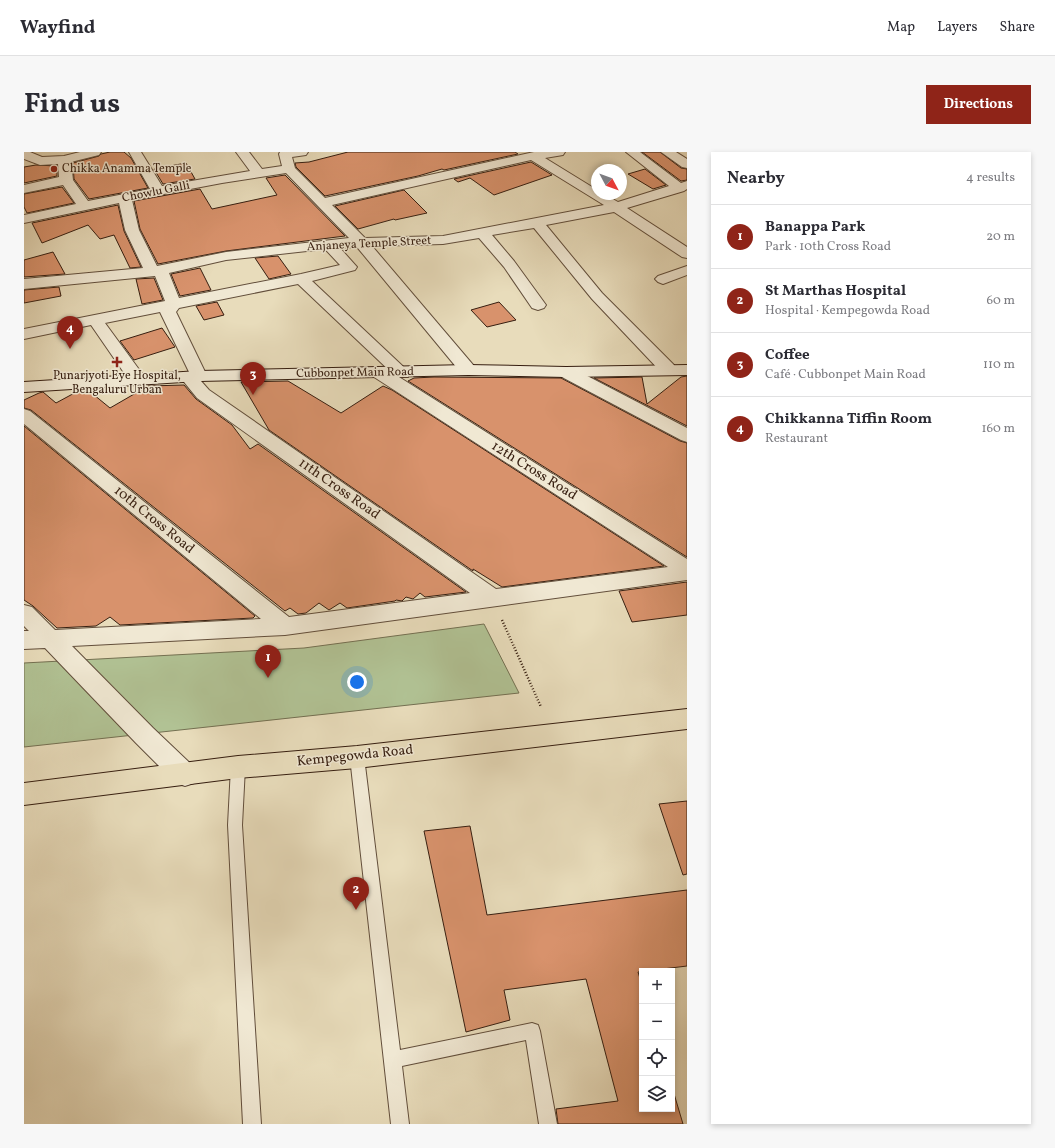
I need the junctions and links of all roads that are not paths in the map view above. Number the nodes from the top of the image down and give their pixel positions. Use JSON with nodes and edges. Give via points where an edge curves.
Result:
{"nodes":[{"id":1,"x":95,"y":152,"type":"edge"},
{"id":2,"x":135,"y":152,"type":"edge"},
{"id":3,"x":242,"y":152,"type":"edge"},
{"id":4,"x":302,"y":152,"type":"edge"},
{"id":5,"x":559,"y":152,"type":"edge"},
{"id":6,"x":632,"y":152,"type":"edge"},
{"id":7,"x":667,"y":152,"type":"edge"},
{"id":8,"x":24,"y":154,"type":"edge"},
{"id":9,"x":533,"y":156,"type":"junction"},
{"id":10,"x":64,"y":160,"type":"junction"},
{"id":11,"x":687,"y":164,"type":"edge"},
{"id":12,"x":289,"y":169,"type":"junction"},
{"id":13,"x":258,"y":173,"type":"junction"},
{"id":14,"x":66,"y":180,"type":"junction"},
{"id":15,"x":683,"y":186,"type":"edge"},
{"id":16,"x":24,"y":189,"type":"edge"},
{"id":17,"x":159,"y":192,"type":"junction"},
{"id":18,"x":125,"y":198,"type":"junction"},
{"id":19,"x":322,"y":203,"type":"junction"},
{"id":20,"x":84,"y":206,"type":"junction"},
{"id":21,"x":616,"y":207,"type":"junction"},
{"id":22,"x":24,"y":219,"type":"edge"},
{"id":23,"x":537,"y":223,"type":"junction"},
{"id":24,"x":482,"y":233,"type":"junction"},
{"id":25,"x":361,"y":242,"type":"junction"},
{"id":26,"x":329,"y":244,"type":"junction"},
{"id":27,"x":685,"y":250,"type":"edge"},
{"id":28,"x":377,"y":261,"type":"junction"},
{"id":29,"x":350,"y":267,"type":"junction"},
{"id":30,"x":687,"y":270,"type":"edge"},
{"id":31,"x":156,"y":271,"type":"junction"},
{"id":32,"x":301,"y":279,"type":"junction"},
{"id":33,"x":663,"y":279,"type":"dead end"},
{"id":34,"x":24,"y":284,"type":"edge"},
{"id":35,"x":174,"y":304,"type":"junction"},
{"id":36,"x":538,"y":305,"type":"dead end"},
{"id":37,"x":96,"y":320,"type":"junction"},
{"id":38,"x":24,"y":334,"type":"edge"},
{"id":39,"x":668,"y":369,"type":"junction"},
{"id":40,"x":468,"y":370,"type":"junction"},
{"id":41,"x":687,"y":370,"type":"edge"},
{"id":42,"x":402,"y":372,"type":"junction"},
{"id":43,"x":566,"y":372,"type":"junction"},
{"id":44,"x":380,"y":374,"type":"junction"},
{"id":45,"x":194,"y":377,"type":"junction"},
{"id":46,"x":137,"y":379,"type":"junction"},
{"id":47,"x":24,"y":387,"type":"edge"},
{"id":48,"x":24,"y":415,"type":"edge"},
{"id":49,"x":687,"y":436,"type":"edge"},
{"id":50,"x":687,"y":569,"type":"edge"},
{"id":51,"x":687,"y":572,"type":"edge"},
{"id":52,"x":493,"y":598,"type":"junction"},
{"id":53,"x":24,"y":613,"type":"edge"},
{"id":54,"x":285,"y":626,"type":"junction"},
{"id":55,"x":51,"y":638,"type":"junction"},
{"id":56,"x":24,"y":640,"type":"edge"},
{"id":57,"x":687,"y":719,"type":"edge"},
{"id":58,"x":357,"y":757,"type":"junction"},
{"id":59,"x":238,"y":767,"type":"junction"},
{"id":60,"x":185,"y":775,"type":"junction"},
{"id":61,"x":24,"y":794,"type":"edge"},
{"id":62,"x":392,"y":1060,"type":"junction"},
{"id":63,"x":252,"y":1124,"type":"edge"},
{"id":64,"x":400,"y":1124,"type":"edge"},
{"id":65,"x":548,"y":1124,"type":"edge"}],
"edges":[{"from":1,"to":10,"type":"street"},
{"from":2,"to":17,"type":"street"},
{"from":3,"to":13,"type":"street"},
{"from":4,"to":12,"type":"street","via":[[285,154]]},
{"from":5,"to":9,"type":"street"},
{"from":6,"to":15,"type":"street"},
{"from":7,"to":11,"type":"street"},
{"from":8,"to":10,"type":"street","via":[[40,161]]},
{"from":9,"to":19,"type":"street"},
{"from":9,"to":21,"type":"street"},
{"from":10,"to":14,"type":"street"},
{"from":12,"to":13,"type":"street","name":"Chowlu Galli"},
{"from":12,"to":19,"type":"street"},
{"from":13,"to":17,"type":"street","name":"Chowlu Galli"},
{"from":14,"to":16,"type":"street"},
{"from":14,"to":20,"type":"street"},
{"from":15,"to":21,"type":"street","name":"Anjaneya Temple Street"},
{"from":17,"to":18,"type":"street","name":"Chowlu Galli"},
{"from":18,"to":20,"type":"street","name":"Chowlu Galli"},
{"from":18,"to":31,"type":"street","via":[[132,230]]},
{"from":19,"to":25,"type":"street"},
{"from":20,"to":22,"type":"street","name":"Chowlu Galli"},
{"from":21,"to":23,"type":"street","name":"Anjaneya Temple Street"},
{"from":21,"to":27,"type":"street"},
{"from":23,"to":24,"type":"street","name":"Anjaneya Temple Street"},
{"from":23,"to":39,"type":"street","via":[[597,296]]},
{"from":24,"to":25,"type":"street","name":"Anjaneya Temple Street","via":[[443,240]]},
{"from":24,"to":36,"type":"street","via":[[509,264]]},
{"from":25,"to":26,"type":"street","name":"Anjaneya Temple Street"},
{"from":25,"to":28,"type":"street"},
{"from":26,"to":29,"type":"street"},
{"from":26,"to":31,"type":"street","name":"Anjaneya Temple Street","via":[[226,256]]},
{"from":28,"to":29,"type":"street"},
{"from":28,"to":40,"type":"street"},
{"from":29,"to":32,"type":"street"},
{"from":30,"to":33,"type":"street"},
{"from":31,"to":34,"type":"street","name":"Anjaneya Temple Street"},
{"from":31,"to":35,"type":"street"},
{"from":32,"to":35,"type":"street"},
{"from":32,"to":42,"type":"street"},
{"from":35,"to":37,"type":"street"},
{"from":35,"to":45,"type":"street","name":"11th Cross Road","via":[[168,312]]},
{"from":37,"to":38,"type":"street"},
{"from":37,"to":46,"type":"street"},
{"from":39,"to":41,"type":"street","name":"Cubbonpet Main Road"},
{"from":39,"to":43,"type":"street","name":"Cubbonpet Main Road"},
{"from":40,"to":42,"type":"street","name":"Cubbonpet Main Road"},
{"from":40,"to":43,"type":"street","name":"Cubbonpet Main Road"},
{"from":42,"to":44,"type":"street","name":"Cubbonpet Main Road"},
{"from":43,"to":49,"type":"street"},
{"from":44,"to":45,"type":"street","name":"Cubbonpet Main Road"},
{"from":44,"to":50,"type":"street","name":"12th Cross Road"},
{"from":45,"to":46,"type":"street","name":"Cubbonpet Main Road"},
{"from":45,"to":52,"type":"street","name":"11th Cross Road","via":[[203,394]]},
{"from":46,"to":47,"type":"street","name":"Cubbonpet Main Road"},
{"from":48,"to":54,"type":"street","name":"10th Cross Road"},
{"from":51,"to":52,"type":"street"},
{"from":52,"to":54,"type":"street"},
{"from":53,"to":55,"type":"street"},
{"from":54,"to":55,"type":"street"},
{"from":55,"to":56,"type":"street"},
{"from":55,"to":60,"type":"street"},
{"from":57,"to":58,"type":"main road","name":"Kempegowda Road"},
{"from":58,"to":59,"type":"main road","name":"Kempegowda Road"},
{"from":58,"to":62,"type":"lane"},
{"from":59,"to":60,"type":"main road","name":"Kempegowda Road"},
{"from":59,"to":63,"type":"lane","via":[[235,825]]},
{"from":60,"to":61,"type":"main road","name":"Kempegowda Road"},
{"from":62,"to":64,"type":"lane"},
{"from":62,"to":65,"type":"lane","via":[[532,1031]]}]}
